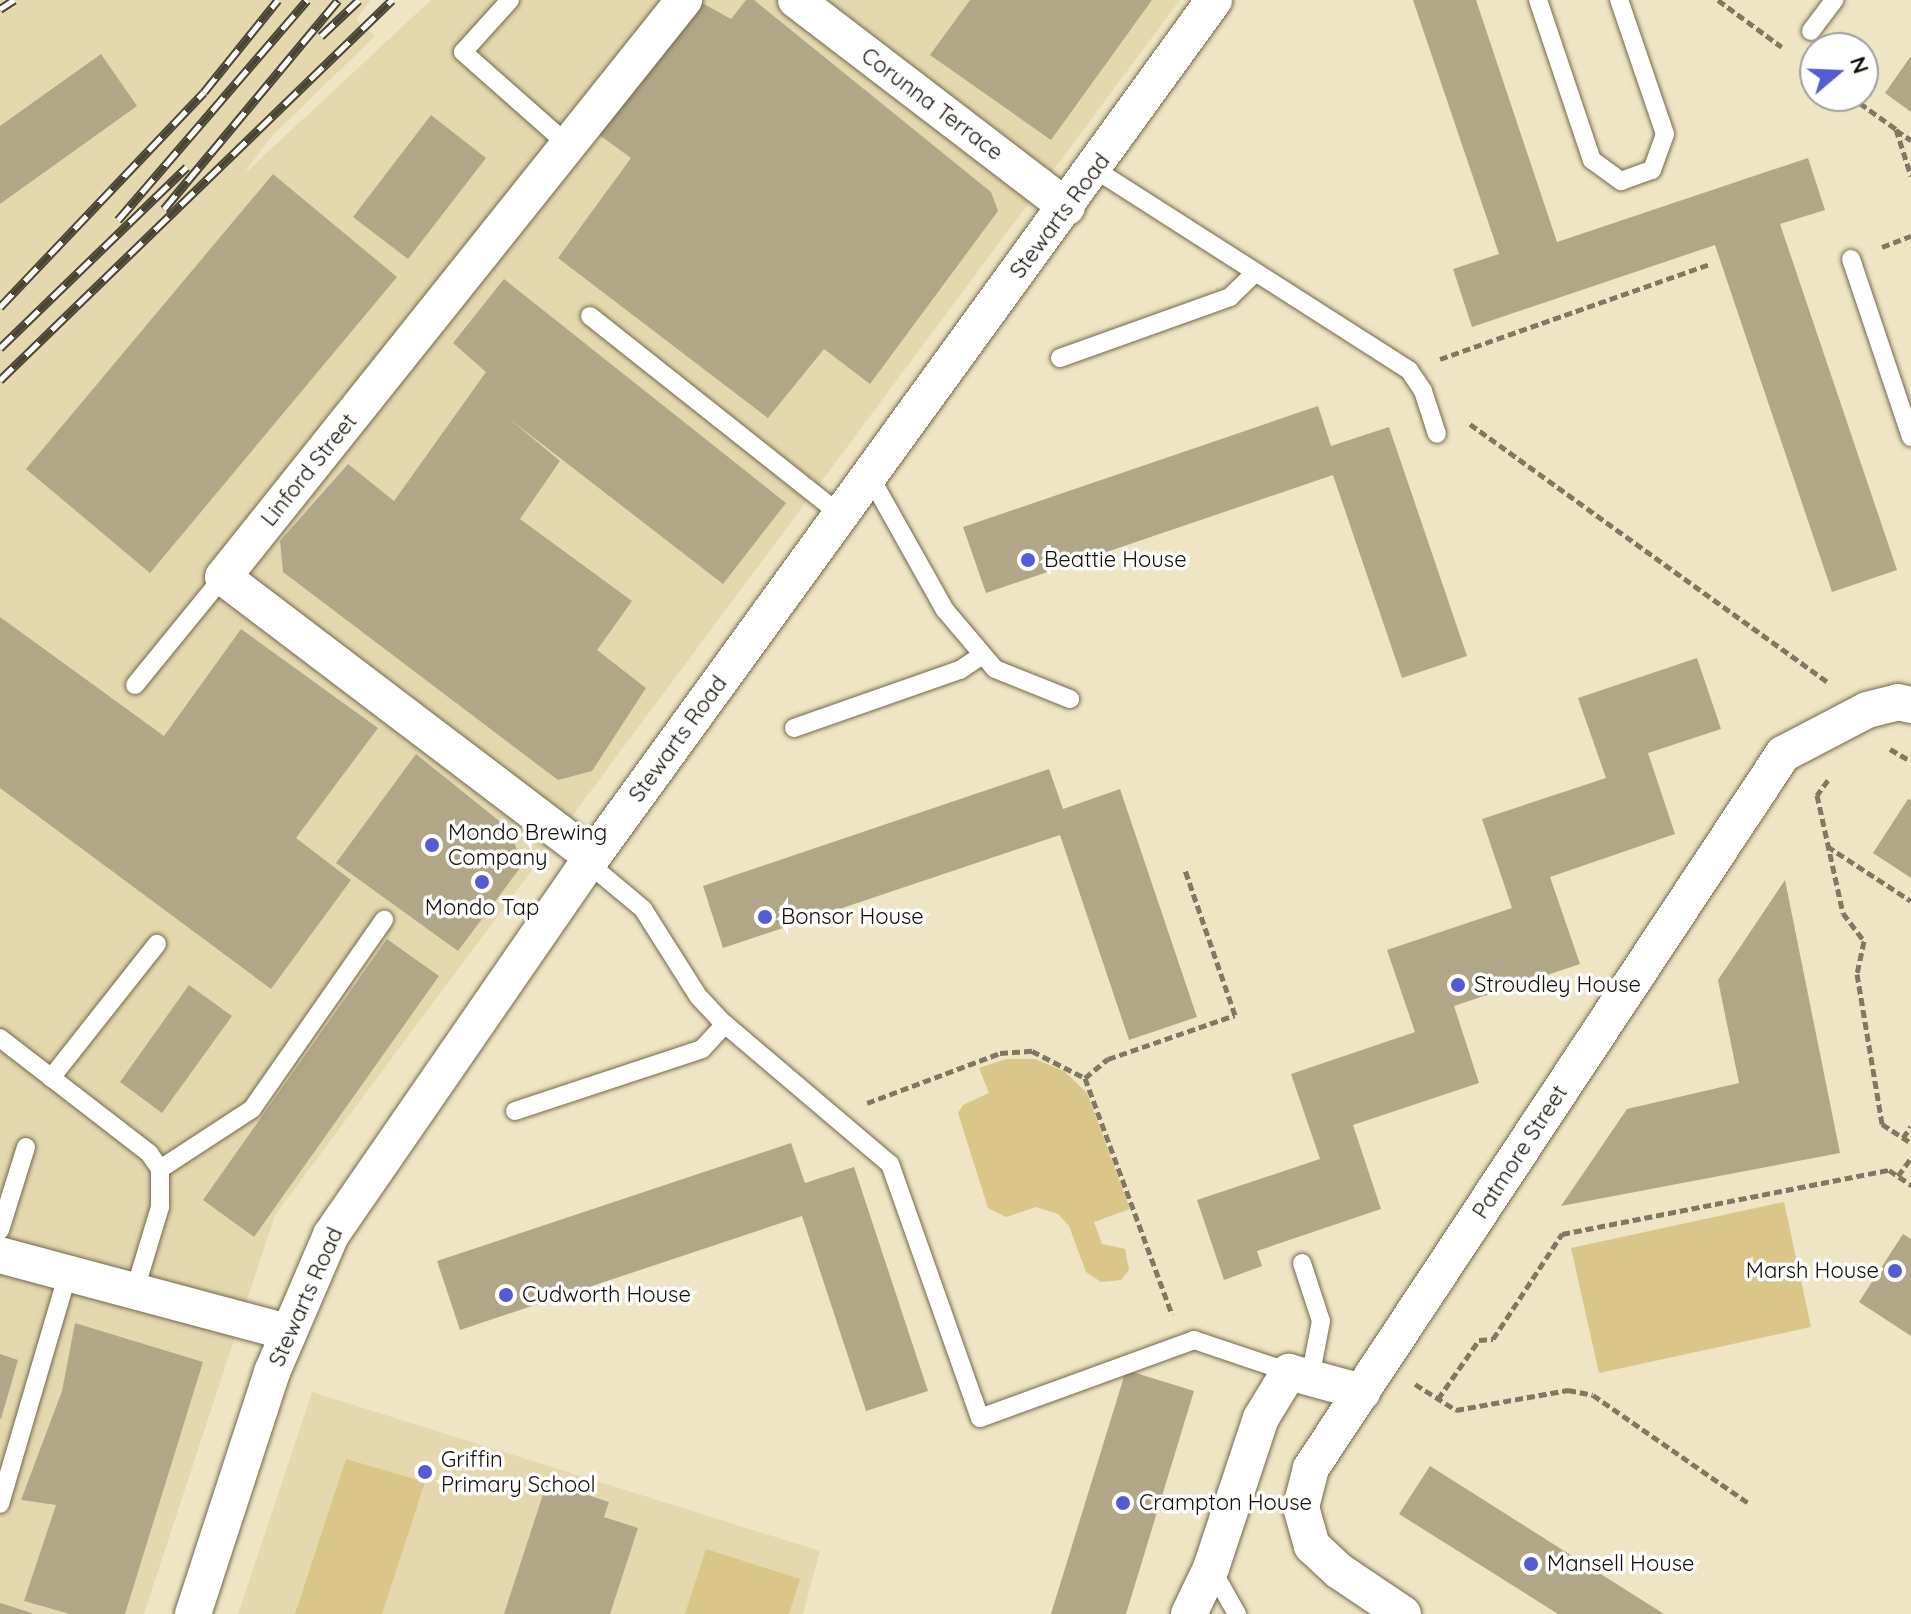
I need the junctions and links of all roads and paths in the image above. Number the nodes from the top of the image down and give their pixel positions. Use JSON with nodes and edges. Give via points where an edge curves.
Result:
{"nodes":[{"id":1,"x":510,"y":0,"type":"edge"},
{"id":2,"x":684,"y":0,"type":"edge"},
{"id":3,"x":796,"y":0,"type":"edge"},
{"id":4,"x":1214,"y":0,"type":"edge"},
{"id":5,"x":1538,"y":0,"type":"edge"},
{"id":6,"x":1619,"y":0,"type":"edge"},
{"id":7,"x":1718,"y":0,"type":"edge"},
{"id":8,"x":1834,"y":0,"type":"edge"},
{"id":9,"x":1811,"y":31,"type":"dead end"},
{"id":10,"x":1799,"y":59,"type":"edge"},
{"id":11,"x":1872,"y":112,"type":"edge"},
{"id":12,"x":1896,"y":129,"type":"junction"},
{"id":13,"x":1911,"y":140,"type":"edge"},
{"id":14,"x":568,"y":145,"type":"junction"},
{"id":15,"x":1096,"y":170,"type":"junction"},
{"id":16,"x":1911,"y":176,"type":"edge"},
{"id":17,"x":1067,"y":207,"type":"junction"},
{"id":18,"x":1851,"y":259,"type":"dead end"},
{"id":19,"x":1710,"y":264,"type":"dead end"},
{"id":20,"x":1254,"y":274,"type":"junction"},
{"id":21,"x":590,"y":316,"type":"dead end"},
{"id":22,"x":1060,"y":358,"type":"dead end"},
{"id":23,"x":1409,"y":370,"type":"junction"},
{"id":24,"x":1423,"y":391,"type":"junction"},
{"id":25,"x":1437,"y":434,"type":"dead end"},
{"id":26,"x":1911,"y":437,"type":"edge"},
{"id":27,"x":868,"y":473,"type":"junction"},
{"id":28,"x":840,"y":514,"type":"junction"},
{"id":29,"x":223,"y":577,"type":"junction"},
{"id":30,"x":982,"y":655,"type":"junction"},
{"id":31,"x":135,"y":685,"type":"dead end"},
{"id":32,"x":1070,"y":699,"type":"dead end"},
{"id":33,"x":1911,"y":705,"type":"edge"},
{"id":34,"x":1867,"y":710,"type":"junction"},
{"id":35,"x":794,"y":728,"type":"dead end"},
{"id":36,"x":1875,"y":750,"type":"dead end"},
{"id":37,"x":1911,"y":761,"type":"edge"},
{"id":38,"x":1833,"y":774,"type":"dead end"},
{"id":39,"x":1826,"y":845,"type":"junction"},
{"id":40,"x":590,"y":860,"type":"junction"},
{"id":41,"x":1185,"y":870,"type":"dead end"},
{"id":42,"x":1911,"y":901,"type":"edge"},
{"id":43,"x":384,"y":920,"type":"dead end"},
{"id":44,"x":157,"y":944,"type":"dead end"},
{"id":45,"x":725,"y":1024,"type":"junction"},
{"id":46,"x":0,"y":1038,"type":"edge"},
{"id":47,"x":51,"y":1078,"type":"junction"},
{"id":48,"x":1085,"y":1078,"type":"junction"},
{"id":49,"x":515,"y":1111,"type":"dead end"},
{"id":50,"x":1911,"y":1126,"type":"edge"},
{"id":51,"x":849,"y":1129,"type":"junction"},
{"id":52,"x":1903,"y":1138,"type":"junction"},
{"id":53,"x":1911,"y":1143,"type":"edge"},
{"id":54,"x":26,"y":1147,"type":"dead end"},
{"id":55,"x":1911,"y":1158,"type":"edge"},
{"id":56,"x":160,"y":1169,"type":"junction"},
{"id":57,"x":1898,"y":1176,"type":"junction"},
{"id":58,"x":1911,"y":1185,"type":"edge"},
{"id":59,"x":0,"y":1230,"type":"edge"},
{"id":60,"x":0,"y":1255,"type":"edge"},
{"id":61,"x":1302,"y":1263,"type":"dead end"},
{"id":62,"x":68,"y":1273,"type":"junction"},
{"id":63,"x":135,"y":1290,"type":"junction"},
{"id":64,"x":287,"y":1332,"type":"junction"},
{"id":65,"x":1170,"y":1349,"type":"junction"},
{"id":66,"x":1383,"y":1359,"type":"junction"},
{"id":67,"x":1300,"y":1375,"type":"junction"},
{"id":68,"x":1362,"y":1392,"type":"junction"},
{"id":69,"x":1438,"y":1399,"type":"junction"},
{"id":70,"x":0,"y":1504,"type":"edge"},
{"id":71,"x":1750,"y":1504,"type":"dead end"},
{"id":72,"x":1211,"y":1568,"type":"junction"},
{"id":73,"x":193,"y":1614,"type":"edge"},
{"id":74,"x":1189,"y":1614,"type":"edge"},
{"id":75,"x":1237,"y":1614,"type":"edge"},
{"id":76,"x":1403,"y":1614,"type":"edge"}],
"edges":[{"from":1,"to":14,"type":"lane","via":[[463,52]]},
{"from":2,"to":14,"type":"street","name":"Linford Street"},
{"from":3,"to":17,"type":"street","name":"Corunna Terrace"},
{"from":4,"to":15,"type":"street","name":"Stewarts Road"},
{"from":5,"to":6,"type":"lane","via":[[1592,160],[1621,181],[1652,170],[1665,134]]},
{"from":7,"to":10,"type":"path"},
{"from":8,"to":9,"type":"lane"},
{"from":11,"to":12,"type":"path"},
{"from":12,"to":13,"type":"path"},
{"from":12,"to":16,"type":"path"},
{"from":14,"to":29,"type":"street","name":"Linford Street"},
{"from":15,"to":17,"type":"street","name":"Stewarts Road"},
{"from":15,"to":20,"type":"lane"},
{"from":17,"to":27,"type":"street","name":"Stewarts Road"},
{"from":18,"to":26,"type":"lane"},
{"from":19,"to":23,"type":"path"},
{"from":20,"to":22,"type":"lane","via":[[1230,297]]},
{"from":20,"to":23,"type":"lane"},
{"from":21,"to":28,"type":"lane"},
{"from":23,"to":24,"type":"lane"},
{"from":24,"to":25,"type":"lane"},
{"from":24,"to":34,"type":"path"},
{"from":27,"to":28,"type":"street","name":"Stewarts Road"},
{"from":27,"to":30,"type":"lane","via":[[945,610]]},
{"from":28,"to":40,"type":"street","name":"Stewarts Road"},
{"from":29,"to":31,"type":"lane"},
{"from":29,"to":40,"type":"street"},
{"from":30,"to":32,"type":"lane","via":[[995,669]]},
{"from":30,"to":35,"type":"lane","via":[[960,670]]},
{"from":33,"to":34,"type":"street","name":"Patmore Street","via":[[1898,702]]},
{"from":34,"to":66,"type":"street","name":"Patmore Street","via":[[1783,754]]},
{"from":36,"to":37,"type":"path","via":[[1886,746]]},
{"from":38,"to":39,"type":"path","via":[[1817,795]]},
{"from":39,"to":42,"type":"path"},
{"from":39,"to":52,"type":"path","via":[[1843,913],[1864,941],[1857,974],[1882,1124]]},
{"from":40,"to":45,"type":"lane","via":[[643,909],[698,996]]},
{"from":40,"to":64,"type":"street","name":"Stewarts Road","via":[[331,1235]]},
{"from":41,"to":48,"type":"path","via":[[1235,1015],[1108,1059]]},
{"from":43,"to":56,"type":"lane","via":[[252,1109]]},
{"from":44,"to":47,"type":"lane"},
{"from":45,"to":49,"type":"lane","via":[[702,1049]]},
{"from":45,"to":51,"type":"lane"},
{"from":46,"to":47,"type":"lane"},
{"from":47,"to":56,"type":"lane","via":[[149,1153]]},
{"from":48,"to":51,"type":"path","via":[[1032,1051],[1000,1053],[861,1106]]},
{"from":48,"to":65,"type":"path","via":[[1174,1322]]},
{"from":50,"to":52,"type":"path"},
{"from":51,"to":65,"type":"lane","via":[[890,1164],[980,1418]]},
{"from":52,"to":53,"type":"path"},
{"from":54,"to":59,"type":"lane"},
{"from":55,"to":57,"type":"path"},
{"from":56,"to":63,"type":"lane","via":[[160,1207]]},
{"from":57,"to":58,"type":"path"},
{"from":57,"to":69,"type":"path","via":[[1889,1170],[1562,1234],[1493,1339],[1479,1340]]},
{"from":60,"to":62,"type":"street"},
{"from":61,"to":67,"type":"lane","via":[[1321,1321]]},
{"from":62,"to":63,"type":"street"},
{"from":62,"to":70,"type":"lane"},
{"from":63,"to":64,"type":"street"},
{"from":64,"to":73,"type":"street","name":"Stewarts Road"},
{"from":65,"to":67,"type":"lane","via":[[1194,1340]]},
{"from":66,"to":68,"type":"street","name":"Patmore Street"},
{"from":66,"to":69,"type":"path"},
{"from":67,"to":68,"type":"street"},
{"from":67,"to":72,"type":"street","via":[[1261,1418]]},
{"from":68,"to":76,"type":"street","name":"Patmore Street","via":[[1311,1468],[1301,1507],[1312,1546]]},
{"from":69,"to":71,"type":"path","via":[[1456,1410],[1568,1390],[1593,1395]]},
{"from":72,"to":74,"type":"street"},
{"from":72,"to":75,"type":"lane"}]}
